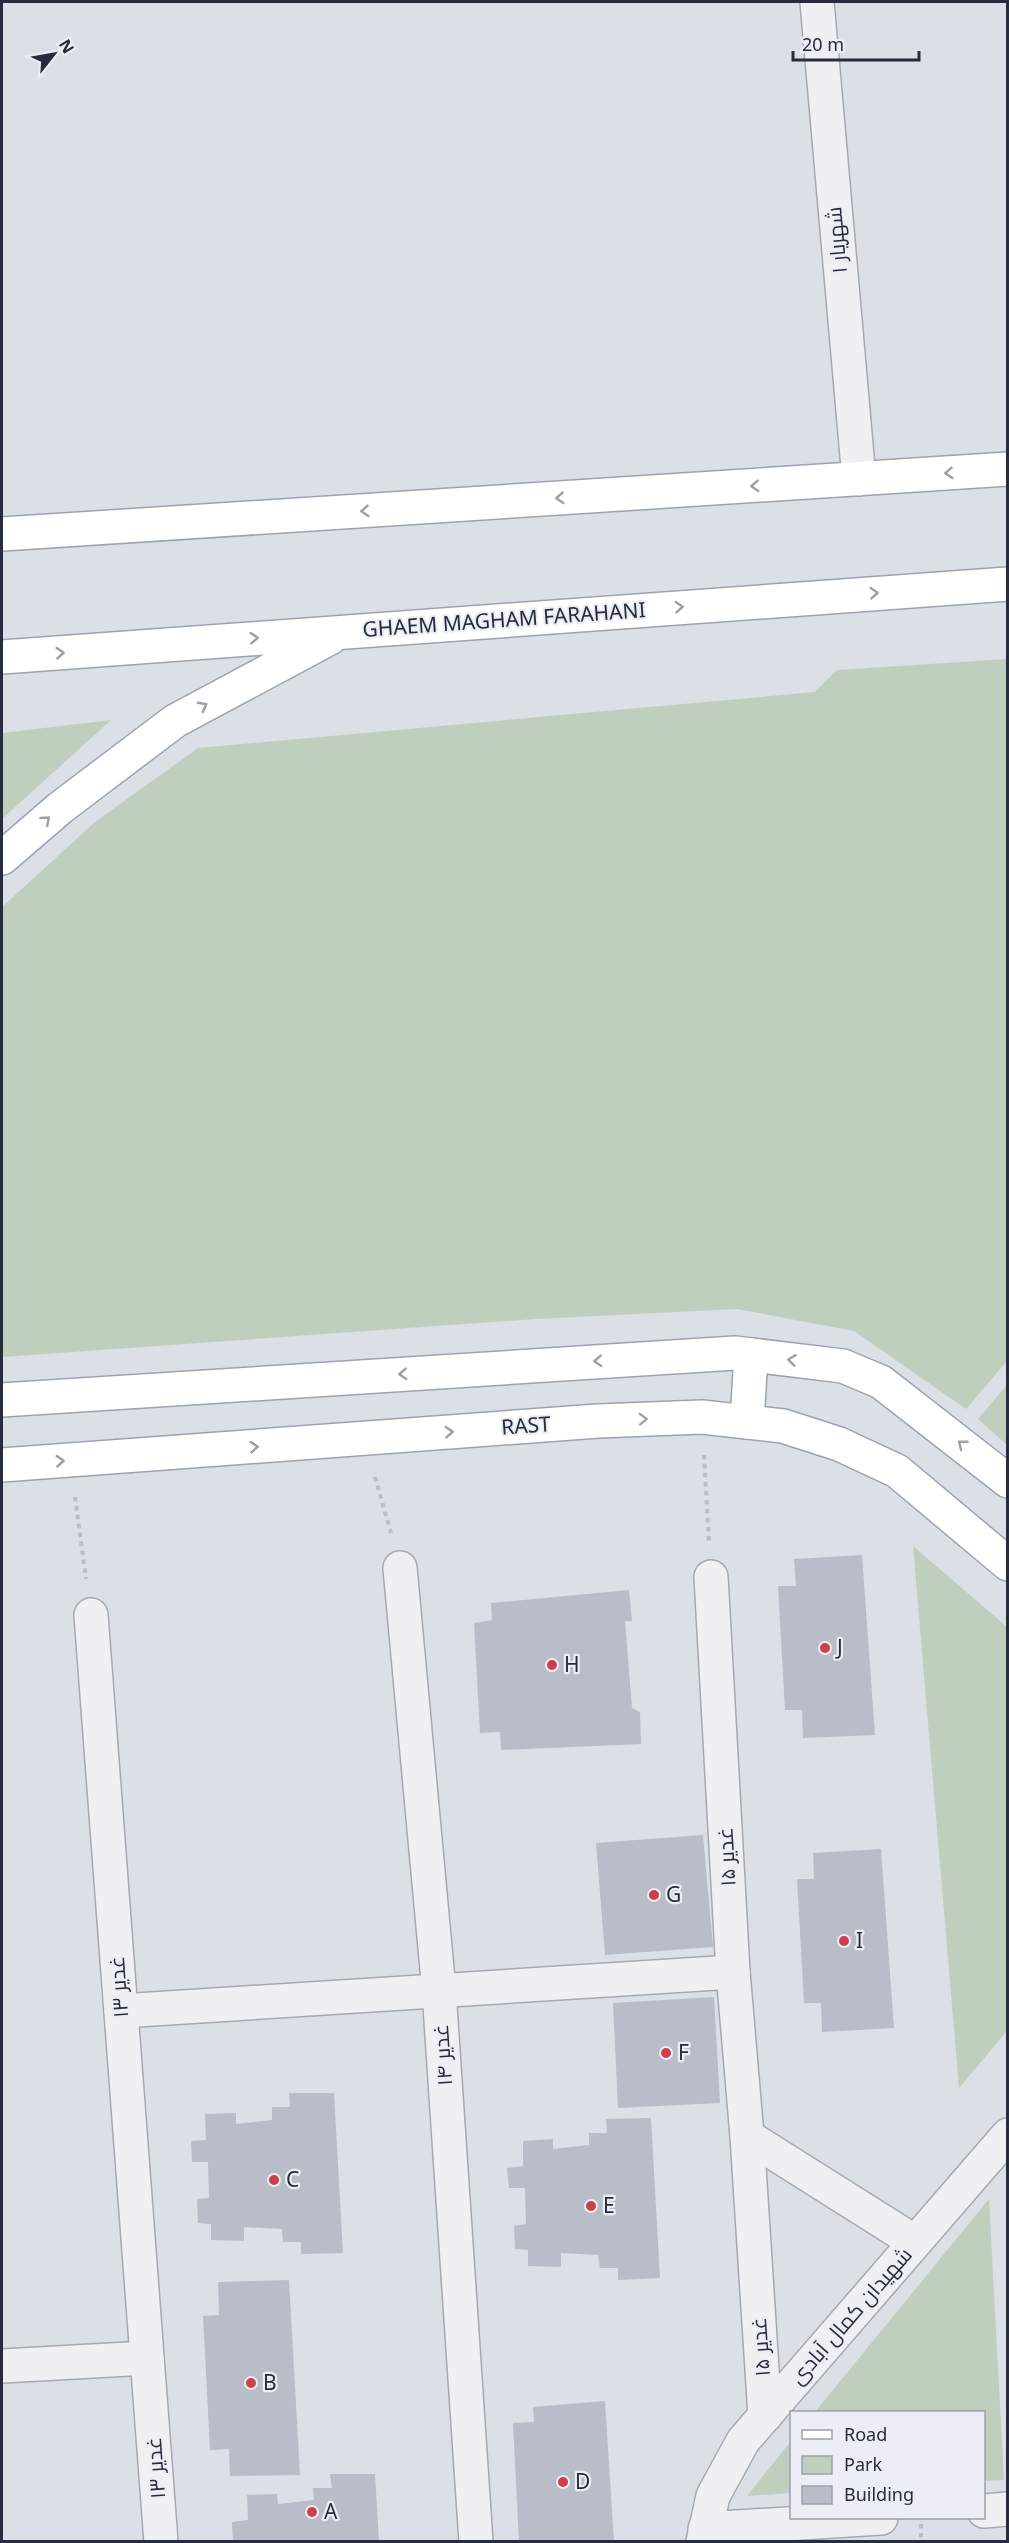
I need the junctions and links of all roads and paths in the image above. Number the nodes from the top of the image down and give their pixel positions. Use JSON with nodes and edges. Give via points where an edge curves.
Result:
{"nodes":[{"id":1,"x":818,"y":2,"type":"edge"},
{"id":2,"x":1008,"y":469,"type":"edge"},
{"id":3,"x":859,"y":479,"type":"junction"},
{"id":4,"x":2,"y":534,"type":"edge"},
{"id":5,"x":1008,"y":584,"type":"edge"},
{"id":6,"x":343,"y":632,"type":"junction"},
{"id":7,"x":2,"y":657,"type":"edge"},
{"id":8,"x":2,"y":858,"type":"edge"},
{"id":9,"x":751,"y":1355,"type":"junction"},
{"id":10,"x":2,"y":1400,"type":"edge"},
{"id":11,"x":702,"y":1417,"type":"junction"},
{"id":12,"x":747,"y":1422,"type":"junction"},
{"id":13,"x":365,"y":1439,"type":"junction"},
{"id":14,"x":70,"y":1460,"type":"junction"},
{"id":15,"x":2,"y":1465,"type":"edge"},
{"id":16,"x":1008,"y":1481,"type":"edge"},
{"id":17,"x":1008,"y":1564,"type":"edge"},
{"id":18,"x":400,"y":1568,"type":"joint"},
{"id":19,"x":711,"y":1578,"type":"joint"},
{"id":20,"x":91,"y":1615,"type":"joint"},
{"id":21,"x":733,"y":1972,"type":"junction"},
{"id":22,"x":439,"y":1991,"type":"junction"},
{"id":23,"x":121,"y":2011,"type":"junction"},
{"id":24,"x":1008,"y":2135,"type":"edge"},
{"id":25,"x":747,"y":2136,"type":"junction"},
{"id":26,"x":915,"y":2242,"type":"junction"},
{"id":27,"x":147,"y":2358,"type":"junction"},
{"id":28,"x":2,"y":2366,"type":"edge"},
{"id":29,"x":765,"y":2416,"type":"junction"},
{"id":30,"x":1008,"y":2509,"type":"edge"},
{"id":31,"x":985,"y":2511,"type":"edge"},
{"id":32,"x":861,"y":2519,"type":"edge"},
{"id":33,"x":920,"y":2519,"type":"edge"},
{"id":34,"x":704,"y":2535,"type":"edge"},
{"id":35,"x":161,"y":2541,"type":"edge"},
{"id":36,"x":476,"y":2541,"type":"edge"},
{"id":37,"x":921,"y":2541,"type":"edge"}],
"edges":[{"from":1,"to":3,"type":"street","name":"شهریار ۱"},
{"from":2,"to":3,"type":"main road","one_way":true},
{"from":3,"to":4,"type":"main road","one_way":true},
{"from":6,"to":5,"type":"main road","name":"GHAEM MAGHAM FARAHANI","one_way":true},
{"from":7,"to":6,"type":"main road","name":"GHAEM MAGHAM FARAHANI","one_way":true},
{"from":8,"to":6,"type":"main road","one_way":true,"via":[[60,808],[175,721]]},
{"from":9,"to":10,"type":"main road","one_way":true},
{"from":9,"to":12,"type":"main road"},
{"from":16,"to":9,"type":"main road","one_way":true,"via":[[881,1382],[843,1366]]},
{"from":11,"to":12,"type":"main road","name":"RAST"},
{"from":13,"to":11,"type":"main road","name":"RAST","one_way":true},
{"from":11,"to":19,"type":"path"},
{"from":12,"to":17,"type":"main road","name":"RAST","via":[[783,1426],[839,1444],[897,1471]]},
{"from":14,"to":13,"type":"main road","name":"RAST","one_way":true},
{"from":13,"to":18,"type":"path"},
{"from":15,"to":14,"type":"main road","name":"RAST","one_way":true},
{"from":14,"to":20,"type":"path"},
{"from":18,"to":22,"type":"street","name":"غدیر ۱۴"},
{"from":19,"to":21,"type":"street","name":"غدیر ۱۵"},
{"from":20,"to":23,"type":"street","name":"غدیر ۱۳"},
{"from":21,"to":22,"type":"street"},
{"from":21,"to":25,"type":"street","name":"غدیر ۱۵"},
{"from":22,"to":23,"type":"street"},
{"from":22,"to":36,"type":"street","name":"غدیر ۱۴"},
{"from":23,"to":27,"type":"street","name":"غدیر ۱۳"},
{"from":24,"to":26,"type":"street","name":"شهیدان کمال آبادی"},
{"from":25,"to":26,"type":"street"},
{"from":25,"to":29,"type":"street","name":"غدیر ۱۵"},
{"from":26,"to":29,"type":"street","name":"شهیدان کمال آبادی"},
{"from":27,"to":28,"type":"street"},
{"from":27,"to":35,"type":"street","name":"غدیر ۱۳"},
{"from":29,"to":34,"type":"street","name":"شهیدان کمال آبادی","via":[[743,2441],[713,2496]]},
{"from":30,"to":31,"type":"street"},
{"from":32,"to":34,"type":"street"},
{"from":33,"to":37,"type":"path"}]}
